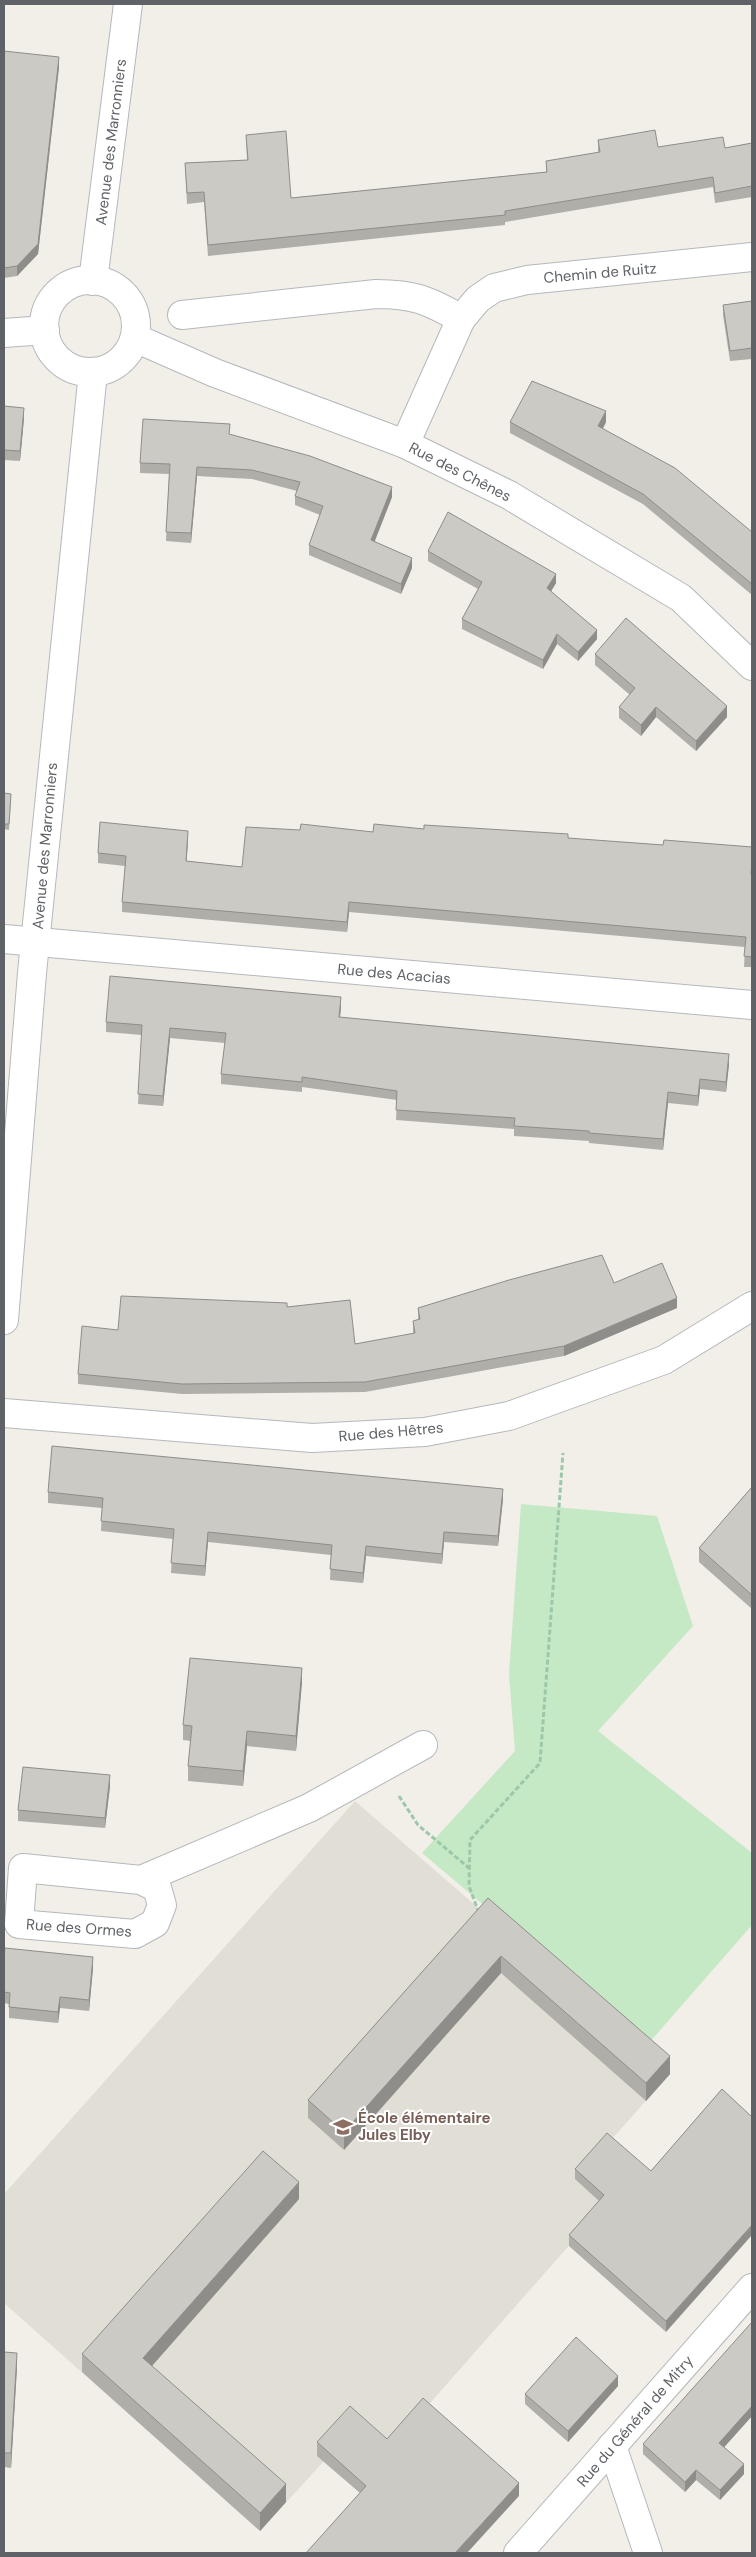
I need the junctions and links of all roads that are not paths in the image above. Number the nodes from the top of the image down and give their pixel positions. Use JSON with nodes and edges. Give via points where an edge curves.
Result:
{"nodes":[{"id":1,"x":128,"y":4,"type":"edge"},
{"id":2,"x":752,"y":257,"type":"edge"},
{"id":3,"x":93,"y":280,"type":"junction"},
{"id":4,"x":182,"y":314,"type":"dead end"},
{"id":5,"x":461,"y":319,"type":"junction"},
{"id":6,"x":45,"y":330,"type":"junction"},
{"id":7,"x":4,"y":333,"type":"edge"},
{"id":8,"x":134,"y":338,"type":"junction"},
{"id":9,"x":92,"y":372,"type":"junction"},
{"id":10,"x":405,"y":444,"type":"junction"},
{"id":11,"x":752,"y":666,"type":"edge"},
{"id":12,"x":4,"y":939,"type":"edge"},
{"id":13,"x":36,"y":942,"type":"junction"},
{"id":14,"x":752,"y":1005,"type":"edge"},
{"id":15,"x":752,"y":1306,"type":"edge"},
{"id":16,"x":4,"y":1320,"type":"edge"},
{"id":17,"x":4,"y":1413,"type":"edge"},
{"id":18,"x":423,"y":1745,"type":"dead end"},
{"id":19,"x":141,"y":1880,"type":"junction"},
{"id":20,"x":12,"y":1890,"type":"edge"},
{"id":21,"x":752,"y":2288,"type":"edge"},
{"id":22,"x":612,"y":2446,"type":"junction"},
{"id":23,"x":518,"y":2553,"type":"edge"},
{"id":24,"x":648,"y":2553,"type":"edge"}],
"edges":[{"from":1,"to":3,"type":"street","name":"Avenue des Marronniers"},
{"from":2,"to":5,"type":"street","name":"Chemin de Ruitz","via":[[527,280],[494,288]]},
{"from":3,"to":6,"type":"street","via":[[72,284],[58,292],[49,305]]},
{"from":3,"to":8,"type":"street","via":[[116,287],[126,297],[134,309]]},
{"from":4,"to":5,"type":"street","via":[[376,294],[404,294],[428,300]]},
{"from":5,"to":10,"type":"street","name":"Chemin de Ruitz"},
{"from":6,"to":7,"type":"street"},
{"from":6,"to":9,"type":"street","via":[[52,351],[62,362],[77,370]]},
{"from":8,"to":9,"type":"street","via":[[129,351],[119,361],[107,369]]},
{"from":8,"to":10,"type":"street","name":"Rue des Chênes","via":[[215,373]]},
{"from":9,"to":13,"type":"street","name":"Avenue des Marronniers"},
{"from":10,"to":11,"type":"street","name":"Rue des Chênes","via":[[509,495],[682,598]]},
{"from":12,"to":13,"type":"street","name":"Rue des Acacias"},
{"from":13,"to":14,"type":"street","name":"Rue des Acacias"},
{"from":13,"to":16,"type":"street","name":"Avenue des Marronniers"},
{"from":15,"to":17,"type":"street","name":"Rue des Hêtres","via":[[664,1360],[509,1416],[425,1432],[312,1438]]},
{"from":18,"to":19,"type":"street","via":[[309,1808]]},
{"from":19,"to":20,"type":"street","name":"Rue des Ormes","via":[[23,1868]]},
{"from":19,"to":20,"type":"street","name":"Rue des Ormes","via":[[157,1888],[162,1905],[155,1923],[135,1934],[19,1924]]},
{"from":21,"to":22,"type":"street","name":"Rue du Général de Mitry"},
{"from":22,"to":23,"type":"street","name":"Rue du Général de Mitry"},
{"from":22,"to":24,"type":"street"}]}
